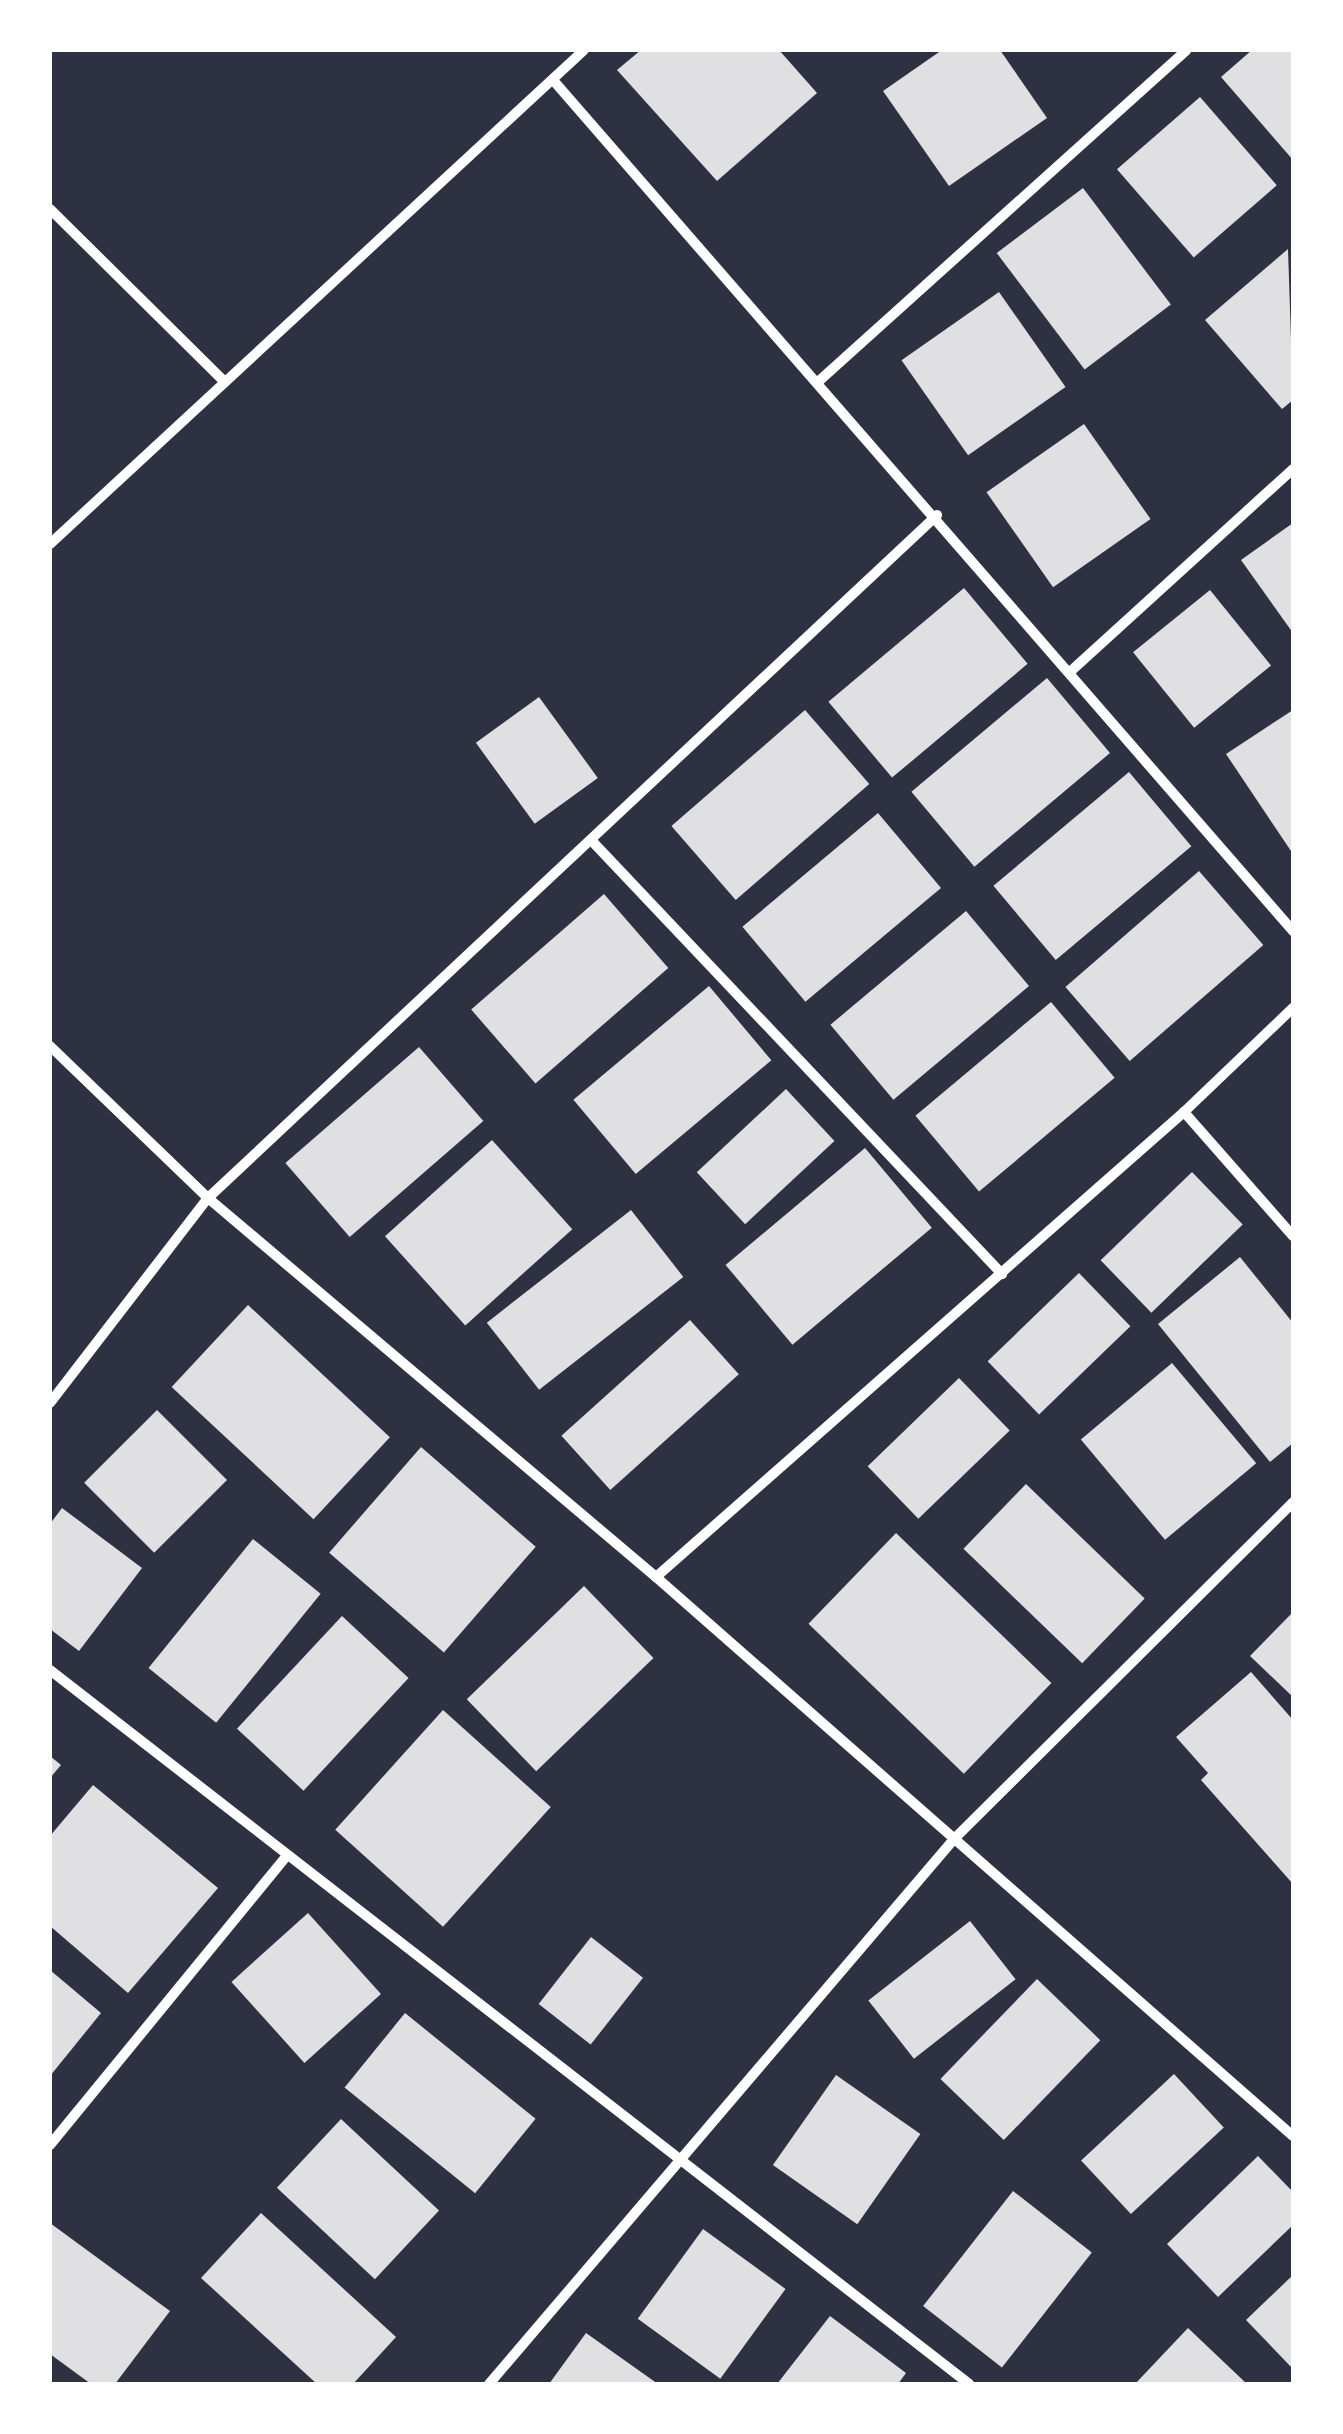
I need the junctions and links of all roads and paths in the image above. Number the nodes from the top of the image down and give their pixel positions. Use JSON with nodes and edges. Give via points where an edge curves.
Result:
{"nodes":[{"id":1,"x":584,"y":50,"type":"edge"},
{"id":2,"x":1186,"y":50,"type":"edge"},
{"id":3,"x":553,"y":80,"type":"junction"},
{"id":4,"x":50,"y":209,"type":"edge"},
{"id":5,"x":224,"y":380,"type":"junction"},
{"id":6,"x":819,"y":382,"type":"junction"},
{"id":7,"x":1293,"y":469,"type":"edge"},
{"id":8,"x":938,"y":515,"type":"junction"},
{"id":9,"x":50,"y":544,"type":"edge"},
{"id":10,"x":1071,"y":671,"type":"junction"},
{"id":11,"x":591,"y":840,"type":"junction"},
{"id":12,"x":1293,"y":931,"type":"edge"},
{"id":13,"x":1293,"y":1008,"type":"edge"},
{"id":14,"x":50,"y":1046,"type":"edge"},
{"id":15,"x":1184,"y":1112,"type":"junction"},
{"id":16,"x":208,"y":1198,"type":"junction"},
{"id":17,"x":1293,"y":1236,"type":"edge"},
{"id":18,"x":1002,"y":1274,"type":"junction"},
{"id":19,"x":50,"y":1403,"type":"edge"},
{"id":20,"x":1293,"y":1502,"type":"edge"},
{"id":21,"x":656,"y":1577,"type":"junction"},
{"id":22,"x":50,"y":1670,"type":"edge"},
{"id":23,"x":955,"y":1838,"type":"junction"},
{"id":24,"x":287,"y":1855,"type":"junction"},
{"id":25,"x":1293,"y":2136,"type":"edge"},
{"id":26,"x":50,"y":2145,"type":"edge"},
{"id":27,"x":677,"y":2158,"type":"junction"},
{"id":28,"x":490,"y":2384,"type":"edge"},
{"id":29,"x":969,"y":2384,"type":"edge"}],
"edges":[{"from":1,"to":3,"type":"street"},
{"from":2,"to":6,"type":"street"},
{"from":3,"to":5,"type":"street"},
{"from":3,"to":6,"type":"street"},
{"from":4,"to":5,"type":"street"},
{"from":5,"to":9,"type":"street"},
{"from":6,"to":8,"type":"street"},
{"from":7,"to":10,"type":"street"},
{"from":8,"to":10,"type":"street"},
{"from":8,"to":11,"type":"street"},
{"from":10,"to":12,"type":"street"},
{"from":11,"to":16,"type":"street"},
{"from":11,"to":18,"type":"street"},
{"from":13,"to":15,"type":"street"},
{"from":14,"to":16,"type":"street"},
{"from":15,"to":17,"type":"street"},
{"from":15,"to":18,"type":"street"},
{"from":16,"to":19,"type":"street"},
{"from":16,"to":21,"type":"street"},
{"from":18,"to":21,"type":"street"},
{"from":20,"to":23,"type":"street"},
{"from":21,"to":23,"type":"street"},
{"from":22,"to":24,"type":"street"},
{"from":23,"to":25,"type":"street"},
{"from":23,"to":27,"type":"street"},
{"from":24,"to":26,"type":"street"},
{"from":24,"to":27,"type":"street"},
{"from":27,"to":28,"type":"street"},
{"from":27,"to":29,"type":"street"}]}
